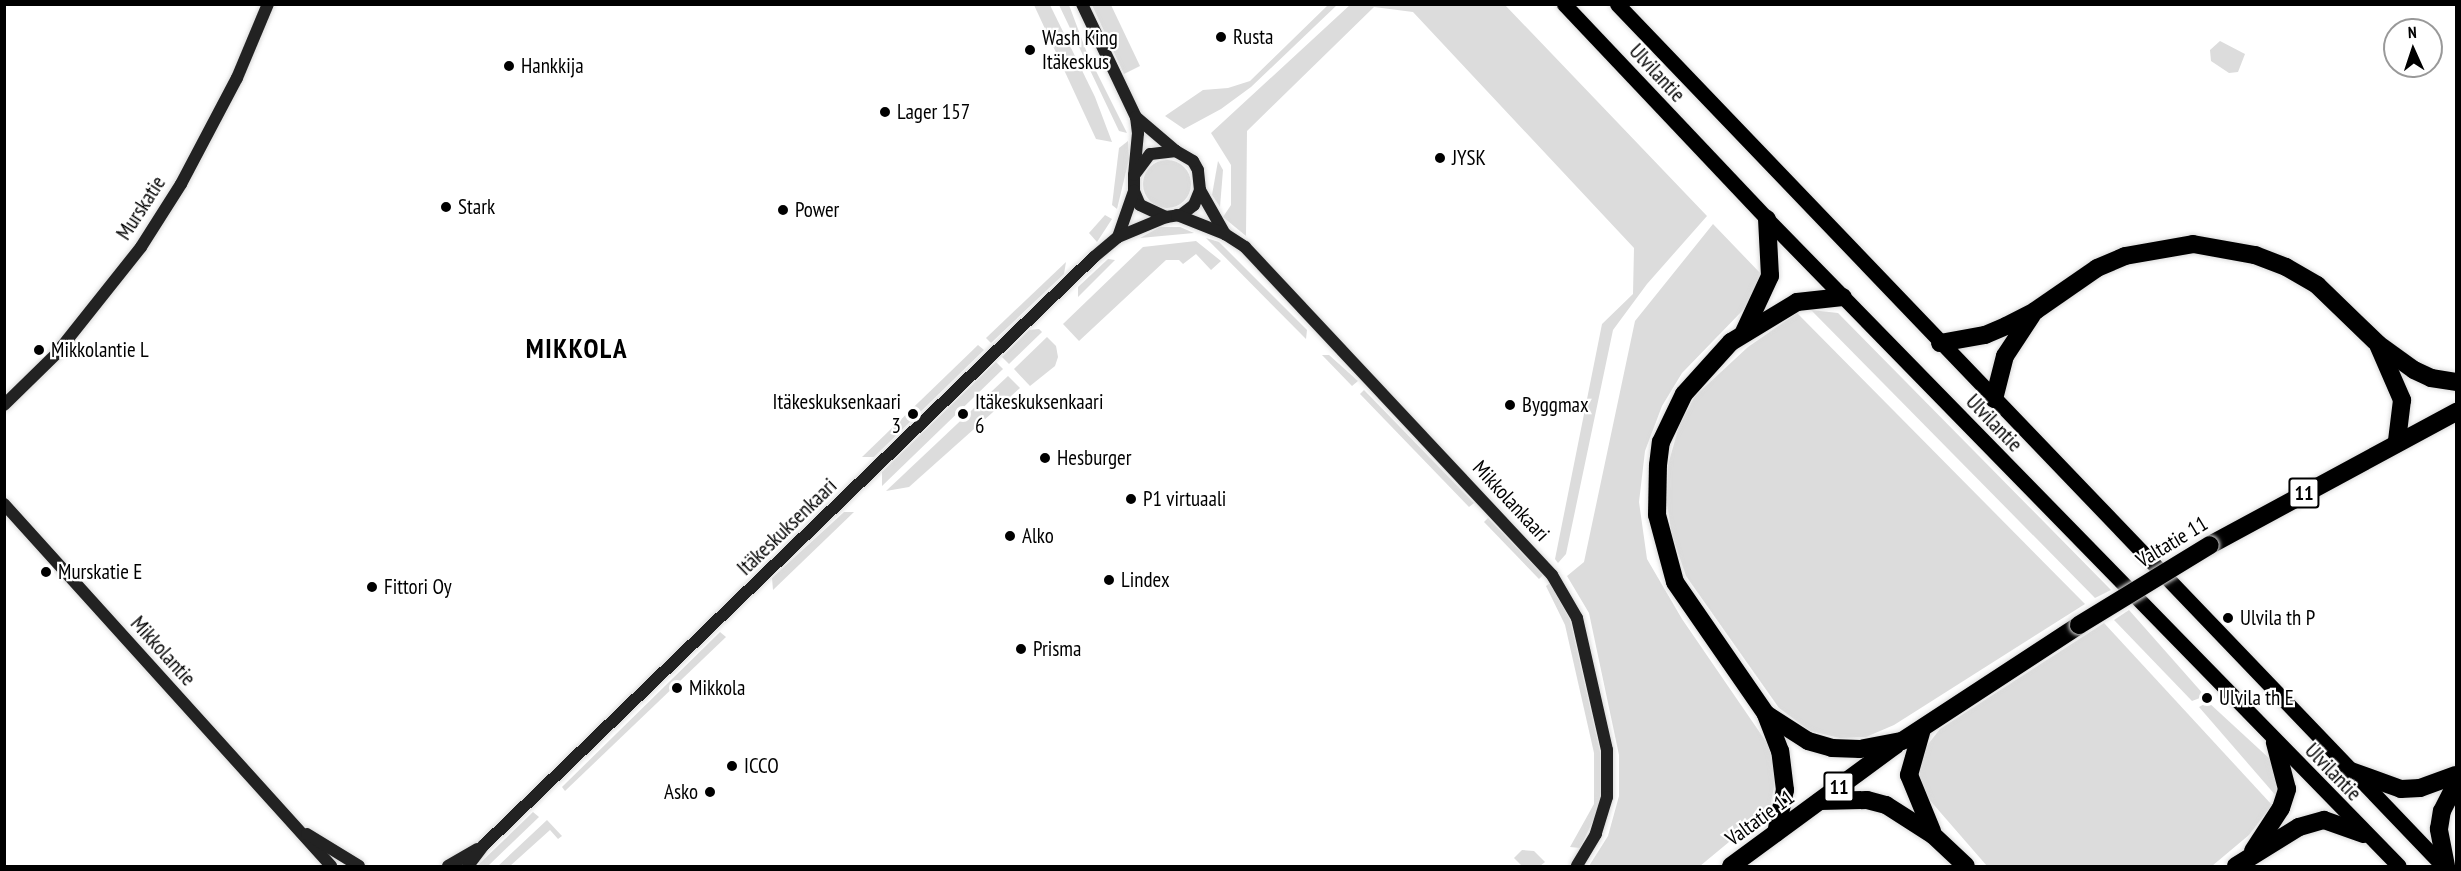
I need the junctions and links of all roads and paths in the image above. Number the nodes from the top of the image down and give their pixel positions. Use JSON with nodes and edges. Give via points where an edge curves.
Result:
{"nodes":[{"id":1,"x":268,"y":4,"type":"edge"},
{"id":2,"x":1082,"y":4,"type":"edge"},
{"id":3,"x":1564,"y":4,"type":"edge"},
{"id":4,"x":1617,"y":4,"type":"edge"},
{"id":5,"x":1136,"y":117,"type":"junction"},
{"id":6,"x":1176,"y":151,"type":"junction"},
{"id":7,"x":1134,"y":175,"type":"junction"},
{"id":8,"x":1200,"y":190,"type":"junction"},
{"id":9,"x":1134,"y":191,"type":"junction"},
{"id":10,"x":1171,"y":216,"type":"junction"},
{"id":11,"x":1767,"y":219,"type":"junction"},
{"id":12,"x":1225,"y":234,"type":"junction"},
{"id":13,"x":1118,"y":237,"type":"junction"},
{"id":14,"x":1843,"y":297,"type":"junction"},
{"id":15,"x":2035,"y":311,"type":"junction"},
{"id":16,"x":1744,"y":332,"type":"junction"},
{"id":17,"x":1940,"y":343,"type":"junction"},
{"id":18,"x":2378,"y":344,"type":"junction"},
{"id":19,"x":2457,"y":382,"type":"edge"},
{"id":20,"x":1994,"y":399,"type":"junction"},
{"id":21,"x":4,"y":405,"type":"edge"},
{"id":22,"x":2457,"y":412,"type":"edge"},
{"id":23,"x":2397,"y":441,"type":"junction"},
{"id":24,"x":4,"y":504,"type":"edge"},
{"id":25,"x":1766,"y":714,"type":"junction"},
{"id":26,"x":1922,"y":729,"type":"junction"},
{"id":27,"x":1902,"y":741,"type":"junction"},
{"id":28,"x":2275,"y":742,"type":"junction"},
{"id":29,"x":2348,"y":770,"type":"junction"},
{"id":30,"x":2457,"y":775,"type":"edge"},
{"id":31,"x":2457,"y":784,"type":"edge"},
{"id":32,"x":1820,"y":801,"type":"junction"},
{"id":33,"x":293,"y":825,"type":"junction"},
{"id":34,"x":1776,"y":833,"type":"junction"},
{"id":35,"x":2364,"y":834,"type":"junction"},
{"id":36,"x":1934,"y":835,"type":"junction"},
{"id":37,"x":484,"y":845,"type":"junction"},
{"id":38,"x":2243,"y":861,"type":"edge"},
{"id":39,"x":331,"y":867,"type":"edge"},
{"id":40,"x":359,"y":867,"type":"edge"},
{"id":41,"x":448,"y":867,"type":"edge"},
{"id":42,"x":468,"y":867,"type":"edge"},
{"id":43,"x":1577,"y":867,"type":"edge"},
{"id":44,"x":1731,"y":867,"type":"edge"},
{"id":45,"x":1966,"y":867,"type":"edge"},
{"id":46,"x":2399,"y":867,"type":"edge"},
{"id":47,"x":2444,"y":867,"type":"edge"}],
"edges":[{"from":1,"to":21,"type":"street","name":"Murskatie","via":[[237,78],[181,184],[141,247],[56,354]]},
{"from":2,"to":5,"type":"street"},
{"from":3,"to":11,"type":"main road","name":"Ulvilantie"},
{"from":4,"to":17,"type":"main road","name":"Ulvilantie"},
{"from":5,"to":6,"type":"street"},
{"from":5,"to":7,"type":"street"},
{"from":6,"to":7,"type":"street","via":[[1150,154]]},
{"from":6,"to":8,"type":"street","via":[[1193,161]]},
{"from":7,"to":9,"type":"street"},
{"from":8,"to":10,"type":"street","via":[[1194,205]]},
{"from":8,"to":12,"type":"street","name":"Mikkolankaari"},
{"from":9,"to":10,"type":"street","via":[[1140,205]]},
{"from":9,"to":13,"type":"street","name":"Itäkeskuksenkaari"},
{"from":10,"to":12,"type":"street","name":"Mikkolankaari"},
{"from":10,"to":13,"type":"street","name":"Itäkeskuksenkaari"},
{"from":11,"to":14,"type":"main road","name":"Ulvilantie"},
{"from":11,"to":16,"type":"highway","via":[[1770,276]]},
{"from":12,"to":43,"type":"street","name":"Mikkolankaari","via":[[1245,247],[1523,541],[1552,575],[1577,618],[1607,750],[1606,797],[1596,834]]},
{"from":13,"to":37,"type":"street","name":"Itäkeskuksenkaari"},
{"from":14,"to":16,"type":"highway","via":[[1797,302]]},
{"from":14,"to":28,"type":"main road","name":"Ulvilantie"},
{"from":15,"to":17,"type":"highway","via":[[1985,335]]},
{"from":15,"to":18,"type":"highway","via":[[2097,268],[2125,256],[2193,244],[2255,255],[2286,267],[2317,285]]},
{"from":15,"to":20,"type":"highway","via":[[2005,356]]},
{"from":16,"to":25,"type":"highway","via":[[1699,374],[1670,419],[1658,465],[1658,515],[1675,582]]},
{"from":17,"to":20,"type":"main road","name":"Ulvilantie"},
{"from":18,"to":19,"type":"highway","via":[[2431,378]]},
{"from":18,"to":23,"type":"highway","via":[[2402,400]]},
{"from":20,"to":29,"type":"main road","name":"Ulvilantie"},
{"from":22,"to":23,"type":"highway","name":"Valtatie 11","number":"11"},
{"from":23,"to":26,"type":"highway","name":"Valtatie 11","number":"11","bridge":true,"via":[[2210,545],[2079,625]]},
{"from":24,"to":33,"type":"street","name":"Mikkolantie"},
{"from":25,"to":27,"type":"highway","via":[[1808,741],[1832,748],[1860,749]]},
{"from":25,"to":34,"type":"highway","via":[[1785,771]]},
{"from":26,"to":27,"type":"highway","number":"11"},
{"from":26,"to":36,"type":"highway","via":[[1909,775]]},
{"from":27,"to":32,"type":"highway","name":"Valtatie 11","number":"11"},
{"from":28,"to":35,"type":"main road","name":"Ulvilantie"},
{"from":28,"to":38,"type":"highway","via":[[2287,789],[2281,808]]},
{"from":29,"to":30,"type":"highway","via":[[2401,789],[2420,788]]},
{"from":29,"to":47,"type":"main road","name":"Ulvilantie"},
{"from":31,"to":47,"type":"highway","via":[[2442,811],[2439,829]]},
{"from":32,"to":34,"type":"highway","name":"Valtatie 11","number":"11"},
{"from":32,"to":36,"type":"highway","via":[[1857,800],[1886,805]]},
{"from":33,"to":39,"type":"street","name":"Mikkolantie"},
{"from":33,"to":40,"type":"street","name":"Mikkolantie"},
{"from":34,"to":44,"type":"highway","name":"Valtatie 11","number":"11"},
{"from":35,"to":38,"type":"highway","via":[[2324,820],[2299,827]]},
{"from":35,"to":46,"type":"main road","name":"Ulvilantie"},
{"from":36,"to":45,"type":"highway"},
{"from":37,"to":41,"type":"street","name":"Itäkeskuksenkaari"},
{"from":37,"to":42,"type":"street","name":"Itäkeskuksenkaari"}]}
